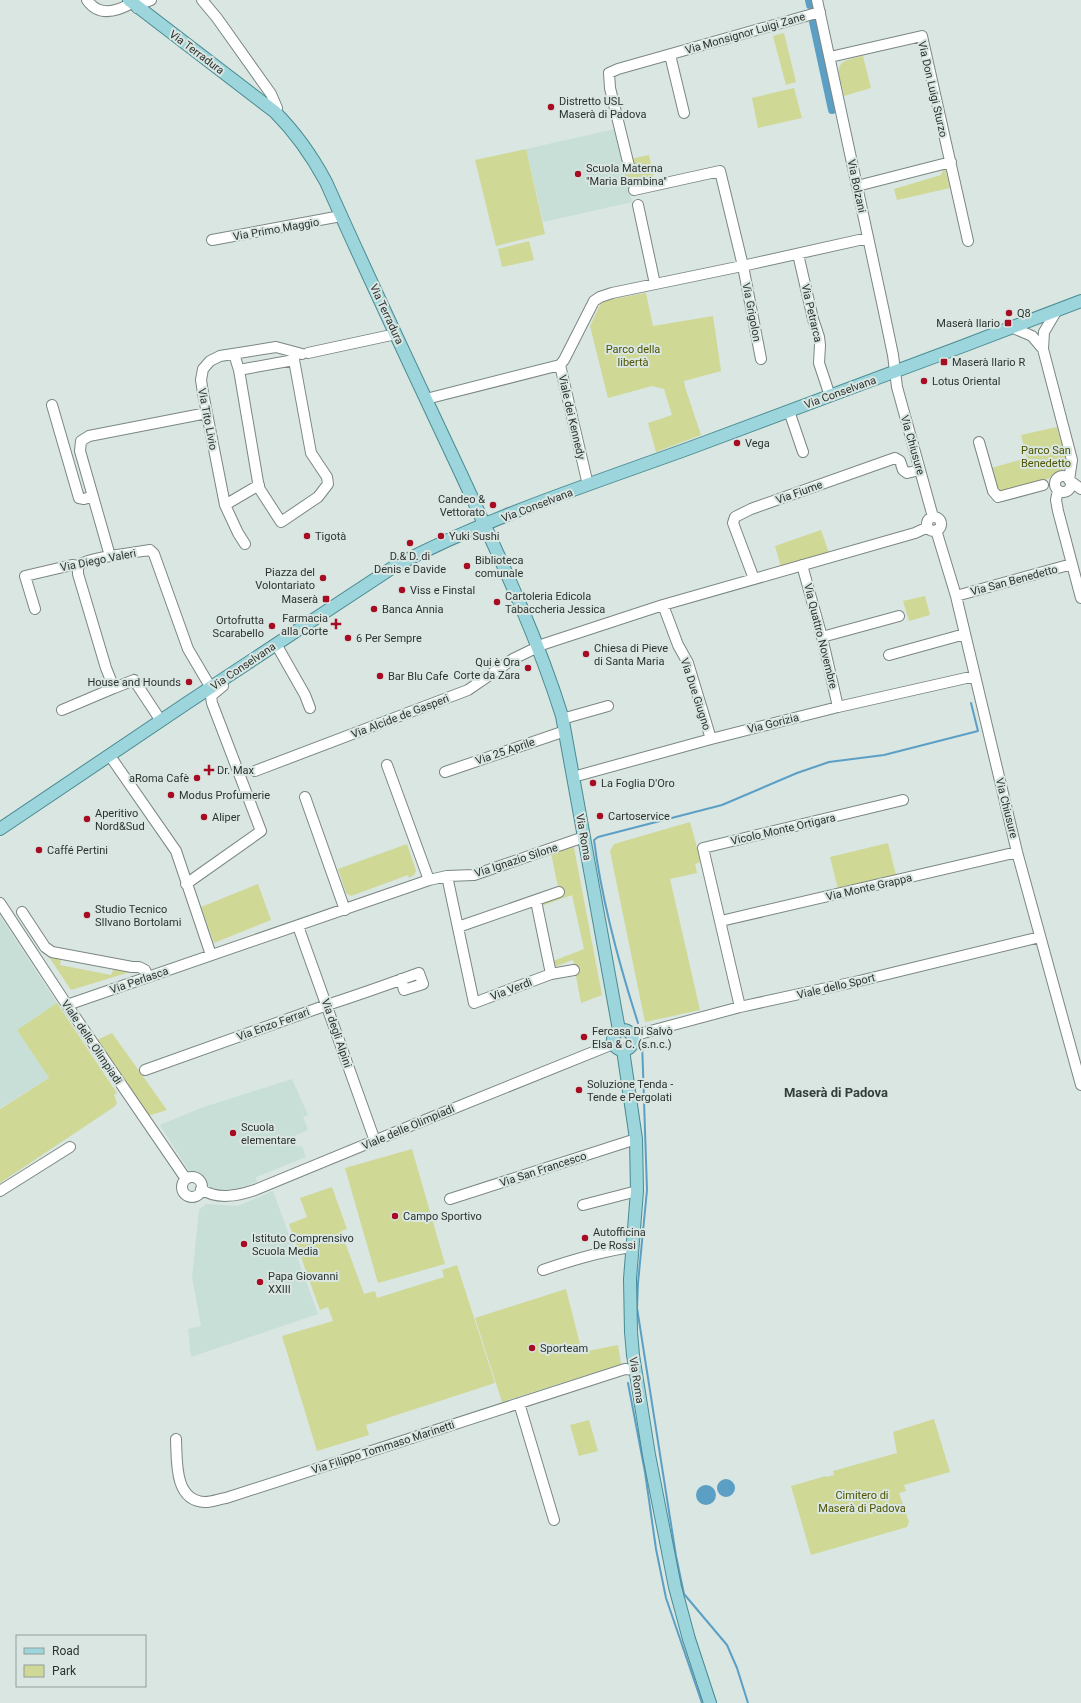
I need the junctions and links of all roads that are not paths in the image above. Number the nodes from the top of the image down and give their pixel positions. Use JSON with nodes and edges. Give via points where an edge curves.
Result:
{"nodes":[{"id":1,"x":87,"y":0,"type":"edge"},
{"id":2,"x":151,"y":0,"type":"edge"},
{"id":3,"x":202,"y":0,"type":"edge"},
{"id":4,"x":817,"y":0,"type":"edge"},
{"id":5,"x":133,"y":4,"type":"edge"},
{"id":6,"x":820,"y":12,"type":"junction"},
{"id":7,"x":670,"y":55,"type":"junction"},
{"id":8,"x":830,"y":57,"type":"junction"},
{"id":9,"x":275,"y":112,"type":"junction"},
{"id":10,"x":684,"y":112,"type":"dead end"},
{"id":11,"x":951,"y":162,"type":"junction"},
{"id":12,"x":629,"y":166,"type":"dead end"},
{"id":13,"x":857,"y":186,"type":"junction"},
{"id":14,"x":634,"y":190,"type":"dead end"},
{"id":15,"x":638,"y":205,"type":"dead end"},
{"id":16,"x":341,"y":216,"type":"junction"},
{"id":17,"x":868,"y":238,"type":"junction"},
{"id":18,"x":212,"y":240,"type":"dead end"},
{"id":19,"x":968,"y":241,"type":"dead end"},
{"id":20,"x":798,"y":254,"type":"junction"},
{"id":21,"x":743,"y":266,"type":"junction"},
{"id":22,"x":655,"y":284,"type":"junction"},
{"id":23,"x":1081,"y":301,"type":"edge"},
{"id":24,"x":1057,"y":310,"type":"junction"},
{"id":25,"x":1012,"y":327,"type":"junction"},
{"id":26,"x":396,"y":334,"type":"junction"},
{"id":27,"x":1043,"y":349,"type":"junction"},
{"id":28,"x":234,"y":354,"type":"junction"},
{"id":29,"x":300,"y":355,"type":"junction"},
{"id":30,"x":761,"y":359,"type":"dead end"},
{"id":31,"x":560,"y":365,"type":"junction"},
{"id":32,"x":239,"y":370,"type":"junction"},
{"id":33,"x":895,"y":372,"type":"junction"},
{"id":34,"x":830,"y":396,"type":"junction"},
{"id":35,"x":426,"y":399,"type":"junction"},
{"id":36,"x":52,"y":405,"type":"dead end"},
{"id":37,"x":789,"y":411,"type":"junction"},
{"id":38,"x":207,"y":413,"type":"junction"},
{"id":39,"x":979,"y":442,"type":"dead end"},
{"id":40,"x":803,"y":452,"type":"dead end"},
{"id":41,"x":920,"y":470,"type":"junction"},
{"id":42,"x":259,"y":485,"type":"junction"},
{"id":43,"x":588,"y":485,"type":"junction"},
{"id":44,"x":1062,"y":485,"type":"junction"},
{"id":45,"x":1081,"y":490,"type":"edge"},
{"id":46,"x":93,"y":496,"type":"junction"},
{"id":47,"x":225,"y":505,"type":"junction"},
{"id":48,"x":485,"y":525,"type":"junction"},
{"id":49,"x":932,"y":529,"type":"junction"},
{"id":50,"x":245,"y":544,"type":"dead end"},
{"id":51,"x":110,"y":556,"type":"junction"},
{"id":52,"x":1072,"y":564,"type":"junction"},
{"id":53,"x":802,"y":565,"type":"junction"},
{"id":54,"x":78,"y":566,"type":"junction"},
{"id":55,"x":754,"y":579,"type":"junction"},
{"id":56,"x":956,"y":596,"type":"junction"},
{"id":57,"x":1081,"y":598,"type":"edge"},
{"id":58,"x":663,"y":605,"type":"junction"},
{"id":59,"x":35,"y":609,"type":"dead end"},
{"id":60,"x":899,"y":616,"type":"dead end"},
{"id":61,"x":965,"y":634,"type":"junction"},
{"id":62,"x":822,"y":637,"type":"junction"},
{"id":63,"x":276,"y":644,"type":"junction"},
{"id":64,"x":538,"y":647,"type":"junction"},
{"id":65,"x":888,"y":655,"type":"dead end"},
{"id":66,"x":230,"y":675,"type":"junction"},
{"id":67,"x":974,"y":676,"type":"junction"},
{"id":68,"x":114,"y":688,"type":"junction"},
{"id":69,"x":211,"y":688,"type":"junction"},
{"id":70,"x":608,"y":706,"type":"dead end"},
{"id":71,"x":838,"y":707,"type":"junction"},
{"id":72,"x":310,"y":708,"type":"dead end"},
{"id":73,"x":62,"y":710,"type":"dead end"},
{"id":74,"x":562,"y":718,"type":"junction"},
{"id":75,"x":161,"y":721,"type":"junction"},
{"id":76,"x":564,"y":731,"type":"junction"},
{"id":77,"x":711,"y":738,"type":"junction"},
{"id":78,"x":110,"y":756,"type":"junction"},
{"id":79,"x":387,"y":765,"type":"dead end"},
{"id":80,"x":254,"y":771,"type":"dead end"},
{"id":81,"x":445,"y":772,"type":"dead end"},
{"id":82,"x":573,"y":777,"type":"junction"},
{"id":83,"x":305,"y":797,"type":"dead end"},
{"id":84,"x":903,"y":800,"type":"dead end"},
{"id":85,"x":0,"y":829,"type":"edge"},
{"id":86,"x":584,"y":837,"type":"junction"},
{"id":87,"x":1017,"y":852,"type":"junction"},
{"id":88,"x":447,"y":876,"type":"junction"},
{"id":89,"x":429,"y":880,"type":"junction"},
{"id":90,"x":186,"y":884,"type":"junction"},
{"id":91,"x":559,"y":892,"type":"dead end"},
{"id":92,"x":536,"y":901,"type":"junction"},
{"id":93,"x":0,"y":903,"type":"edge"},
{"id":94,"x":345,"y":910,"type":"junction"},
{"id":95,"x":22,"y":912,"type":"dead end"},
{"id":96,"x":721,"y":921,"type":"junction"},
{"id":97,"x":298,"y":926,"type":"junction"},
{"id":98,"x":458,"y":927,"type":"junction"},
{"id":99,"x":1040,"y":937,"type":"junction"},
{"id":100,"x":210,"y":955,"type":"junction"},
{"id":101,"x":574,"y":970,"type":"dead end"},
{"id":102,"x":551,"y":974,"type":"junction"},
{"id":103,"x":144,"y":979,"type":"junction"},
{"id":104,"x":401,"y":979,"type":"dead end"},
{"id":105,"x":327,"y":1004,"type":"junction"},
{"id":106,"x":67,"y":1005,"type":"junction"},
{"id":107,"x":740,"y":1007,"type":"junction"},
{"id":108,"x":619,"y":1030,"type":"junction"},
{"id":109,"x":632,"y":1036,"type":"junction"},
{"id":110,"x":618,"y":1047,"type":"junction"},
{"id":111,"x":145,"y":1070,"type":"dead end"},
{"id":112,"x":1081,"y":1085,"type":"edge"},
{"id":113,"x":636,"y":1139,"type":"junction"},
{"id":114,"x":375,"y":1141,"type":"junction"},
{"id":115,"x":70,"y":1147,"type":"dead end"},
{"id":116,"x":186,"y":1179,"type":"junction"},
{"id":117,"x":201,"y":1189,"type":"junction"},
{"id":118,"x":637,"y":1191,"type":"junction"},
{"id":119,"x":0,"y":1192,"type":"edge"},
{"id":120,"x":450,"y":1199,"type":"dead end"},
{"id":121,"x":583,"y":1205,"type":"dead end"},
{"id":122,"x":632,"y":1247,"type":"junction"},
{"id":123,"x":544,"y":1270,"type":"dead end"},
{"id":124,"x":635,"y":1370,"type":"junction"},
{"id":125,"x":519,"y":1403,"type":"junction"},
{"id":126,"x":176,"y":1439,"type":"dead end"},
{"id":127,"x":554,"y":1520,"type":"dead end"},
{"id":128,"x":710,"y":1703,"type":"edge"}],
"edges":[{"from":1,"to":5,"type":"street","via":[[92,7],[105,12]]},
{"from":2,"to":5,"type":"street"},
{"from":3,"to":9,"type":"street","name":"Via Terradura","via":[[271,94],[277,108]]},
{"from":4,"to":6,"type":"street","name":"Via Bolzani"},
{"from":5,"to":9,"type":"main road","name":"Via Terradura"},
{"from":6,"to":7,"type":"street","name":"Via Monsignor Luigi Zane"},
{"from":6,"to":8,"type":"street","name":"Via Bolzani"},
{"from":7,"to":10,"type":"street","name":"Via Monsignor Luigi Zane"},
{"from":7,"to":12,"type":"street","name":"Via Monsignor Luigi Zane","via":[[609,73],[610,88]]},
{"from":8,"to":11,"type":"street","name":"Via Don Luigi Sturzo","via":[[922,36]]},
{"from":8,"to":13,"type":"street","name":"Via Bolzani"},
{"from":9,"to":16,"type":"main road","name":"Via Terradura","via":[[308,151],[326,182]]},
{"from":11,"to":13,"type":"street"},
{"from":11,"to":19,"type":"street","name":"Via Don Luigi Sturzo"},
{"from":13,"to":17,"type":"street","name":"Via Bolzani"},
{"from":14,"to":21,"type":"street","name":"Via Grigolon","via":[[720,171]]},
{"from":15,"to":22,"type":"street"},
{"from":16,"to":18,"type":"street","name":"Via Primo Maggio"},
{"from":16,"to":26,"type":"main road","name":"Via Terradura"},
{"from":17,"to":20,"type":"street","name":"Viale dei Kennedy"},
{"from":17,"to":33,"type":"street","name":"Via Bolzani"},
{"from":20,"to":21,"type":"street","name":"Viale dei Kennedy"},
{"from":20,"to":34,"type":"street","name":"Via Petrarca","via":[[819,337],[820,363]]},
{"from":21,"to":22,"type":"street","name":"Viale dei Kennedy"},
{"from":21,"to":30,"type":"street","name":"Via Grigolon"},
{"from":22,"to":31,"type":"street","name":"Viale dei Kennedy","via":[[612,293],[594,302]]},
{"from":23,"to":24,"type":"main road","name":"Via Conselvana"},
{"from":24,"to":25,"type":"main road","name":"Via Conselvana"},
{"from":24,"to":27,"type":"street","via":[[1044,332]]},
{"from":25,"to":27,"type":"street","via":[[1032,336]]},
{"from":25,"to":33,"type":"main road","name":"Via Conselvana"},
{"from":26,"to":29,"type":"street","name":"Via Tito Livio"},
{"from":26,"to":35,"type":"main road","name":"Via Terradura"},
{"from":27,"to":44,"type":"street","via":[[1072,460]]},
{"from":28,"to":29,"type":"street","name":"Via Tito Livio","via":[[276,347]]},
{"from":28,"to":32,"type":"street"},
{"from":28,"to":38,"type":"street","name":"Via Tito Livio","via":[[220,356],[210,361],[203,369],[201,380]]},
{"from":29,"to":32,"type":"street"},
{"from":29,"to":42,"type":"street","via":[[311,453],[328,484],[318,497],[281,522]]},
{"from":31,"to":35,"type":"street"},
{"from":31,"to":43,"type":"street","name":"Viale dei Kennedy"},
{"from":32,"to":42,"type":"street"},
{"from":33,"to":34,"type":"main road","name":"Via Conselvana"},
{"from":33,"to":41,"type":"street","name":"Via Chiusure"},
{"from":34,"to":37,"type":"main road","name":"Via Conselvana"},
{"from":35,"to":48,"type":"main road","name":"Via Terradura"},
{"from":36,"to":46,"type":"street","via":[[79,498]]},
{"from":37,"to":40,"type":"street"},
{"from":37,"to":43,"type":"main road","name":"Via Conselvana"},
{"from":38,"to":46,"type":"street","via":[[85,438],[81,441],[80,451]]},
{"from":38,"to":47,"type":"street","name":"Via Tito Livio"},
{"from":39,"to":44,"type":"street","via":[[996,496],[1043,485]]},
{"from":41,"to":49,"type":"street","name":"Via Chiusure","via":[[933,517],[939,520],[940,524],[939,528]]},
{"from":41,"to":55,"type":"street","name":"Via Fiume","via":[[907,473],[903,470],[900,460],[895,458],[735,517],[733,523]]},
{"from":42,"to":47,"type":"street"},
{"from":43,"to":48,"type":"main road","name":"Via Conselvana"},
{"from":44,"to":45,"type":"street"},
{"from":44,"to":52,"type":"street","name":"Via San Benedetto","via":[[1056,500]]},
{"from":46,"to":51,"type":"street"},
{"from":47,"to":50,"type":"street","name":"Via Tito Livio"},
{"from":48,"to":63,"type":"main road","name":"Via Conselvana","via":[[395,566]]},
{"from":48,"to":64,"type":"main road","name":"Via Terradura"},
{"from":49,"to":53,"type":"street"},
{"from":49,"to":56,"type":"street","name":"Via Chiusure"},
{"from":51,"to":54,"type":"street","name":"Via Diego Valeri"},
{"from":51,"to":69,"type":"street","name":"Via Diego Valeri","via":[[150,550],[154,554],[188,649]]},
{"from":52,"to":56,"type":"street","name":"Via San Benedetto"},
{"from":52,"to":57,"type":"street","name":"Via San Benedetto"},
{"from":53,"to":55,"type":"street"},
{"from":53,"to":62,"type":"street","name":"Via Quattro Novembre"},
{"from":54,"to":59,"type":"street","name":"Via Diego Valeri","via":[[72,565],[25,576]]},
{"from":54,"to":68,"type":"street","via":[[82,588]]},
{"from":55,"to":58,"type":"street"},
{"from":56,"to":61,"type":"street","name":"Via Chiusure"},
{"from":58,"to":64,"type":"street"},
{"from":58,"to":77,"type":"street","name":"Via Due Giugno","via":[[678,645],[688,663]]},
{"from":60,"to":62,"type":"street"},
{"from":61,"to":65,"type":"street"},
{"from":61,"to":67,"type":"street","name":"Via Chiusure"},
{"from":62,"to":71,"type":"street","name":"Via Quattro Novembre"},
{"from":63,"to":66,"type":"main road","name":"Via Conselvana"},
{"from":63,"to":72,"type":"street"},
{"from":64,"to":74,"type":"main road","name":"Via Roma"},
{"from":64,"to":80,"type":"street","name":"Via Alcide de Gasperi","via":[[513,659],[468,690]]},
{"from":66,"to":69,"type":"main road","name":"Via Conselvana"},
{"from":66,"to":90,"type":"street","via":[[228,683],[214,693],[211,699],[261,831]]},
{"from":67,"to":71,"type":"street","name":"Via Gorizia"},
{"from":67,"to":87,"type":"street","name":"Via Chiusure"},
{"from":68,"to":73,"type":"street"},
{"from":68,"to":75,"type":"street","via":[[134,680]]},
{"from":69,"to":75,"type":"main road","name":"Via Conselvana"},
{"from":70,"to":74,"type":"street"},
{"from":71,"to":77,"type":"street","name":"Via Gorizia"},
{"from":74,"to":76,"type":"main road","name":"Via Roma"},
{"from":75,"to":78,"type":"main road","name":"Via Conselvana"},
{"from":76,"to":81,"type":"street","name":"Via 25 Aprile"},
{"from":76,"to":82,"type":"main road","name":"Via Roma"},
{"from":77,"to":82,"type":"street","name":"Via Gorizia"},
{"from":78,"to":85,"type":"main road","name":"Via Conselvana"},
{"from":78,"to":90,"type":"street","via":[[176,851]]},
{"from":79,"to":89,"type":"street"},
{"from":82,"to":86,"type":"main road","name":"Via Roma"},
{"from":83,"to":94,"type":"street"},
{"from":84,"to":96,"type":"street","name":"Vicolo Monte Ortigara","via":[[703,848]]},
{"from":86,"to":88,"type":"street","name":"Via Ignazio Silone","via":[[474,875]]},
{"from":86,"to":108,"type":"main road","name":"Via Roma"},
{"from":87,"to":96,"type":"street","name":"Via Monte Grappa"},
{"from":87,"to":99,"type":"street","name":"Via Chiusure"},
{"from":88,"to":89,"type":"street","name":"Via Perlasca"},
{"from":88,"to":98,"type":"street","name":"Via Verdi"},
{"from":89,"to":94,"type":"street","name":"Via Perlasca"},
{"from":90,"to":100,"type":"street"},
{"from":91,"to":92,"type":"street"},
{"from":92,"to":98,"type":"street"},
{"from":92,"to":102,"type":"street"},
{"from":93,"to":106,"type":"street","name":"Viale delle Olimpiadi"},
{"from":94,"to":97,"type":"street","name":"Via Perlasca"},
{"from":95,"to":103,"type":"street","via":[[45,947],[52,952],[139,967],[145,970]]},
{"from":96,"to":107,"type":"street"},
{"from":97,"to":100,"type":"street","name":"Via Perlasca"},
{"from":97,"to":105,"type":"street","name":"Via degli Alpini"},
{"from":98,"to":102,"type":"street","name":"Via Verdi","via":[[474,1003]]},
{"from":99,"to":107,"type":"street","name":"Viale dello Sport"},
{"from":99,"to":112,"type":"street","name":"Via Chiusure"},
{"from":100,"to":103,"type":"street","name":"Via Perlasca"},
{"from":101,"to":102,"type":"street"},
{"from":103,"to":106,"type":"street","name":"Via Perlasca"},
{"from":104,"to":105,"type":"street","name":"Via Enzo Ferrari"},
{"from":105,"to":111,"type":"street","name":"Via Enzo Ferrari"},
{"from":105,"to":114,"type":"street","name":"Via degli Alpini"},
{"from":106,"to":116,"type":"street","name":"Viale delle Olimpiadi"},
{"from":107,"to":109,"type":"street","name":"Viale dello Sport"},
{"from":108,"to":109,"type":"main road","via":[[625,1030]]},
{"from":108,"to":110,"type":"main road","via":[[614,1034]]},
{"from":109,"to":110,"type":"main road","via":[[632,1046],[626,1050]]},
{"from":110,"to":113,"type":"main road","name":"Via Roma"},
{"from":110,"to":114,"type":"street","name":"Viale delle Olimpiadi"},
{"from":113,"to":118,"type":"main road","name":"Via Roma"},
{"from":113,"to":120,"type":"street","name":"Via San Francesco"},
{"from":114,"to":117,"type":"street","name":"Viale delle Olimpiadi","via":[[243,1194],[221,1197]]},
{"from":115,"to":119,"type":"street"},
{"from":116,"to":117,"type":"street","via":[[197,1179]]},
{"from":116,"to":117,"type":"street","via":[[182,1186],[186,1195],[196,1196]]},
{"from":118,"to":121,"type":"street"},
{"from":118,"to":122,"type":"main road","name":"Via Roma"},
{"from":122,"to":123,"type":"street"},
{"from":122,"to":124,"type":"main road","name":"Via Roma","via":[[630,1306]]},
{"from":124,"to":125,"type":"street","name":"Via Filippo Tommaso Marinetti","via":[[625,1369]]},
{"from":124,"to":128,"type":"main road","name":"Via Roma","via":[[675,1587]]},
{"from":125,"to":126,"type":"street","name":"Via Filippo Tommaso Marinetti","via":[[207,1502],[199,1502],[189,1497],[182,1489]]},
{"from":125,"to":127,"type":"street"}]}
